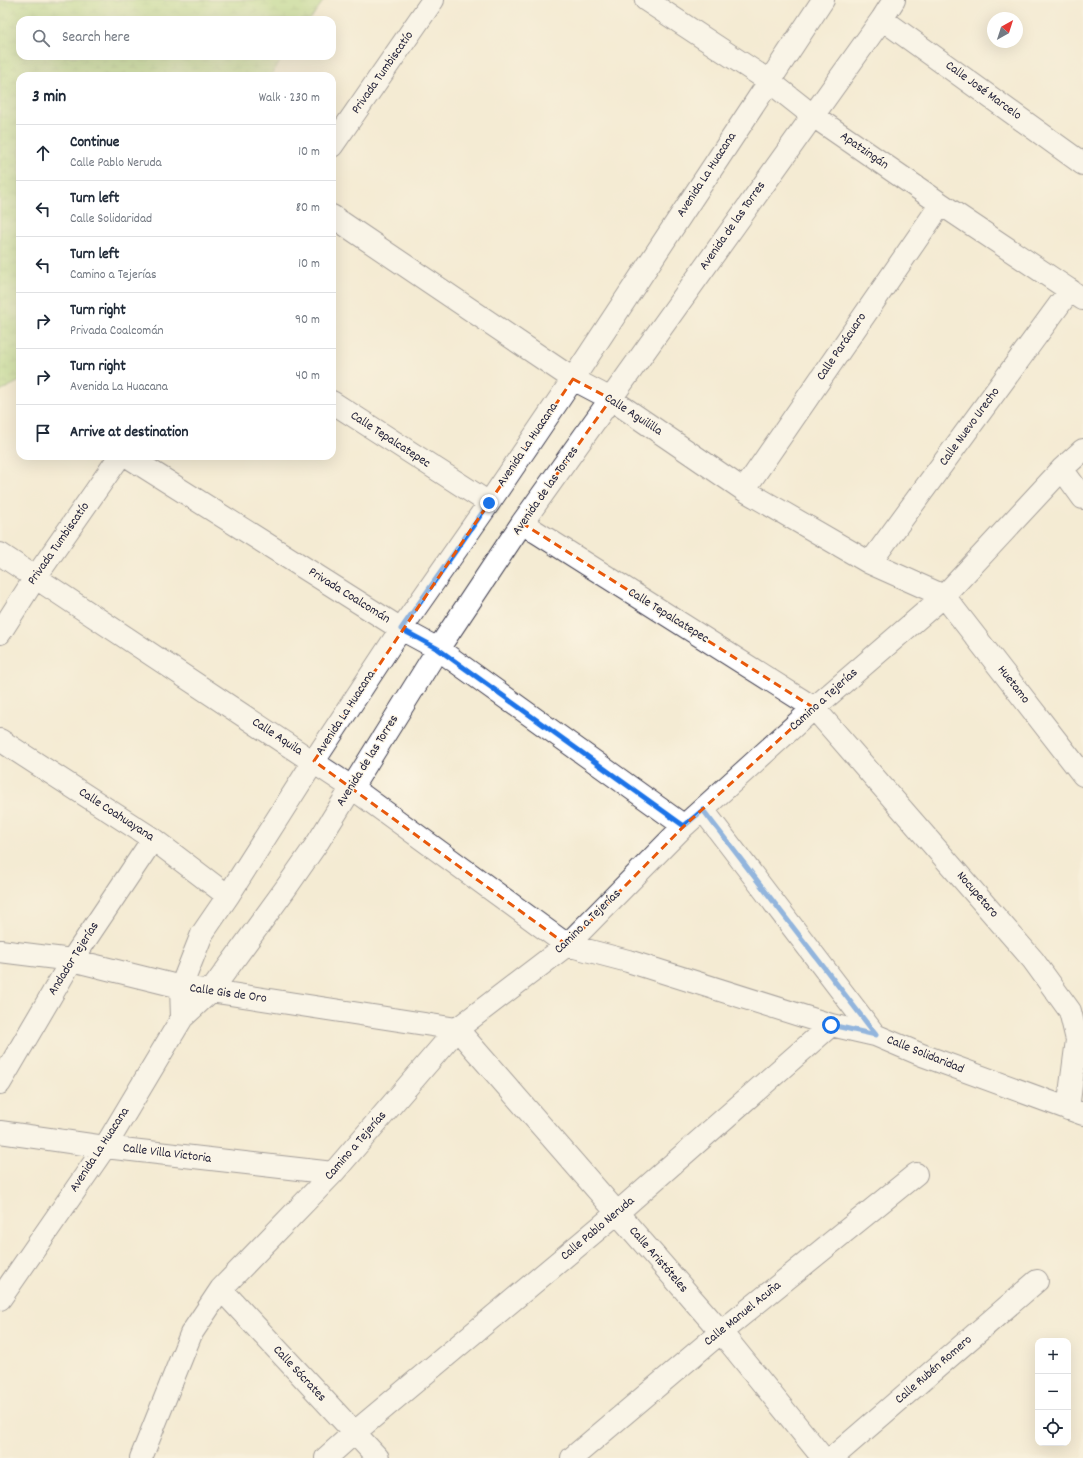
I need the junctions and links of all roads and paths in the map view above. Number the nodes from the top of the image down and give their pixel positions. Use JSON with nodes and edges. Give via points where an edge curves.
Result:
{"nodes":[{"id":1,"x":433,"y":0,"type":"edge"},
{"id":2,"x":646,"y":0,"type":"edge"},
{"id":3,"x":822,"y":0,"type":"edge"},
{"id":4,"x":894,"y":0,"type":"edge"},
{"id":5,"x":882,"y":19,"type":"junction"},
{"id":6,"x":769,"y":81,"type":"junction"},
{"id":7,"x":812,"y":115,"type":"junction"},
{"id":8,"x":336,"y":140,"type":"edge"},
{"id":9,"x":1083,"y":164,"type":"edge"},
{"id":10,"x":941,"y":204,"type":"junction"},
{"id":11,"x":336,"y":219,"type":"edge"},
{"id":12,"x":1077,"y":295,"type":"edge"},
{"id":13,"x":573,"y":380,"type":"junction"},
{"id":14,"x":611,"y":399,"type":"junction"},
{"id":15,"x":336,"y":405,"type":"edge"},
{"id":16,"x":1083,"y":450,"type":"edge"},
{"id":17,"x":117,"y":460,"type":"edge"},
{"id":18,"x":133,"y":460,"type":"edge"},
{"id":19,"x":1062,"y":469,"type":"junction"},
{"id":20,"x":744,"y":490,"type":"junction"},
{"id":21,"x":1083,"y":498,"type":"edge"},
{"id":22,"x":489,"y":503,"type":"junction"},
{"id":23,"x":522,"y":523,"type":"junction"},
{"id":24,"x":0,"y":554,"type":"edge"},
{"id":25,"x":870,"y":563,"type":"junction"},
{"id":26,"x":35,"y":578,"type":"junction"},
{"id":27,"x":944,"y":596,"type":"junction"},
{"id":28,"x":401,"y":629,"type":"junction"},
{"id":29,"x":0,"y":633,"type":"edge"},
{"id":30,"x":438,"y":649,"type":"junction"},
{"id":31,"x":814,"y":708,"type":"junction"},
{"id":32,"x":0,"y":740,"type":"edge"},
{"id":33,"x":314,"y":761,"type":"junction"},
{"id":34,"x":1083,"y":775,"type":"edge"},
{"id":35,"x":351,"y":787,"type":"junction"},
{"id":36,"x":703,"y":810,"type":"junction"},
{"id":37,"x":684,"y":826,"type":"junction"},
{"id":38,"x":153,"y":839,"type":"junction"},
{"id":39,"x":228,"y":896,"type":"junction"},
{"id":40,"x":567,"y":945,"type":"junction"},
{"id":41,"x":0,"y":951,"type":"edge"},
{"id":42,"x":72,"y":960,"type":"junction"},
{"id":43,"x":181,"y":987,"type":"junction"},
{"id":44,"x":211,"y":991,"type":"junction"},
{"id":45,"x":182,"y":1018,"type":"junction"},
{"id":46,"x":831,"y":1025,"type":"junction"},
{"id":47,"x":457,"y":1029,"type":"junction"},
{"id":48,"x":876,"y":1035,"type":"junction"},
{"id":49,"x":0,"y":1083,"type":"edge"},
{"id":50,"x":1075,"y":1111,"type":"edge"},
{"id":51,"x":0,"y":1132,"type":"edge"},
{"id":52,"x":105,"y":1147,"type":"junction"},
{"id":53,"x":333,"y":1173,"type":"junction"},
{"id":54,"x":916,"y":1174,"type":"dead end"},
{"id":55,"x":617,"y":1214,"type":"junction"},
{"id":56,"x":1037,"y":1281,"type":"dead end"},
{"id":57,"x":221,"y":1288,"type":"junction"},
{"id":58,"x":0,"y":1299,"type":"edge"},
{"id":59,"x":721,"y":1332,"type":"junction"},
{"id":60,"x":354,"y":1433,"type":"junction"},
{"id":61,"x":141,"y":1458,"type":"edge"},
{"id":62,"x":326,"y":1458,"type":"edge"},
{"id":63,"x":378,"y":1458,"type":"edge"},
{"id":64,"x":572,"y":1458,"type":"edge"},
{"id":65,"x":823,"y":1458,"type":"edge"},
{"id":66,"x":832,"y":1458,"type":"edge"}],
"edges":[{"from":1,"to":8,"type":"street","name":"Privada Tumbiscatío"},
{"from":2,"to":6,"type":"street","name":"Apatzingán"},
{"from":3,"to":6,"type":"street"},
{"from":4,"to":5,"type":"street","name":"Avenida de las Torres"},
{"from":5,"to":7,"type":"street","name":"Avenida de las Torres"},
{"from":5,"to":9,"type":"street","name":"Calle José Marcelo"},
{"from":6,"to":7,"type":"street","name":"Apatzingán"},
{"from":6,"to":13,"type":"street","name":"Avenida La Huacana"},
{"from":7,"to":10,"type":"street","name":"Apatzingán"},
{"from":7,"to":14,"type":"street","name":"Avenida de las Torres"},
{"from":10,"to":12,"type":"street","name":"Apatzingán"},
{"from":10,"to":20,"type":"street","name":"Calle Parácuaro"},
{"from":11,"to":13,"type":"street","name":"Calle Aguililla"},
{"from":12,"to":25,"type":"street","name":"Calle Nuevo Urecho"},
{"from":13,"to":14,"type":"street","name":"Calle Aguililla"},
{"from":13,"to":22,"type":"street","name":"Avenida La Huacana"},
{"from":14,"to":20,"type":"street","name":"Calle Aguililla"},
{"from":14,"to":23,"type":"street","name":"Avenida de las Torres"},
{"from":15,"to":22,"type":"street","name":"Calle Tepalcatepec"},
{"from":16,"to":19,"type":"street","name":"Camino a Tejerías"},
{"from":17,"to":26,"type":"street","name":"Privada Tumbiscatío"},
{"from":18,"to":28,"type":"street","name":"Privada Coalcomán"},
{"from":19,"to":21,"type":"street"},
{"from":19,"to":27,"type":"street","name":"Camino a Tejerías"},
{"from":20,"to":25,"type":"street","name":"Calle Aguililla"},
{"from":22,"to":28,"type":"street","name":"Avenida La Huacana"},
{"from":23,"to":30,"type":"street","name":"Avenida de las Torres"},
{"from":23,"to":31,"type":"street","name":"Calle Tepalcatepec"},
{"from":24,"to":26,"type":"street","name":"Calle Aquila"},
{"from":25,"to":27,"type":"street","name":"Calle Aguililla"},
{"from":26,"to":29,"type":"street","name":"Privada Tumbiscatío"},
{"from":26,"to":33,"type":"street","name":"Calle Aquila"},
{"from":27,"to":31,"type":"street","name":"Camino a Tejerías"},
{"from":27,"to":34,"type":"street","name":"Huetamo"},
{"from":28,"to":30,"type":"street","name":"Privada Coalcomán"},
{"from":28,"to":33,"type":"street","name":"Avenida La Huacana"},
{"from":30,"to":35,"type":"street","name":"Avenida de las Torres"},
{"from":30,"to":37,"type":"street","name":"Privada Coalcomán"},
{"from":31,"to":36,"type":"street","name":"Camino a Tejerías"},
{"from":31,"to":50,"type":"street","name":"Nocupetaro","via":[[1033,960],[1070,1011],[1077,1040]]},
{"from":32,"to":38,"type":"street","name":"Calle Coahuayana"},
{"from":33,"to":35,"type":"street","name":"Calle Aquila"},
{"from":33,"to":39,"type":"street","name":"Avenida La Huacana"},
{"from":35,"to":40,"type":"street","name":"Calle Aquila"},
{"from":35,"to":44,"type":"street","name":"Avenida de las Torres","via":[[318,842]]},
{"from":36,"to":37,"type":"street","name":"Camino a Tejerías"},
{"from":36,"to":48,"type":"street","name":"Calle Solidaridad"},
{"from":37,"to":40,"type":"street","name":"Camino a Tejerías"},
{"from":38,"to":39,"type":"street","name":"Calle Coahuayana"},
{"from":38,"to":42,"type":"street","name":"Andador Tejerías"},
{"from":39,"to":43,"type":"street","name":"Avenida La Huacana","via":[[202,934]]},
{"from":40,"to":46,"type":"street","via":[[628,961]]},
{"from":40,"to":47,"type":"street","name":"Camino a Tejerías"},
{"from":41,"to":42,"type":"street","name":"Calle Gis de Oro"},
{"from":42,"to":43,"type":"street","name":"Calle Gis de Oro"},
{"from":42,"to":49,"type":"street","name":"Andador Tejerías"},
{"from":43,"to":44,"type":"street","name":"Calle Gis de Oro"},
{"from":43,"to":45,"type":"street","name":"Avenida La Huacana"},
{"from":44,"to":45,"type":"street","name":"Avenida La Huacana"},
{"from":44,"to":47,"type":"street","name":"Calle Gis de Oro"},
{"from":45,"to":52,"type":"street","name":"Avenida La Huacana"},
{"from":46,"to":48,"type":"street"},
{"from":46,"to":55,"type":"street","name":"Calle Pablo Neruda"},
{"from":47,"to":53,"type":"street","name":"Camino a Tejerías"},
{"from":47,"to":55,"type":"street","name":"Calle Aristóteles"},
{"from":48,"to":50,"type":"street","name":"Calle Solidaridad","via":[[922,1055]]},
{"from":51,"to":52,"type":"street","name":"Calle Villa Victoria"},
{"from":52,"to":53,"type":"street","name":"Calle Villa Victoria"},
{"from":52,"to":58,"type":"street","name":"Avenida La Huacana"},
{"from":53,"to":57,"type":"street","name":"Camino a Tejerías"},
{"from":54,"to":59,"type":"street","name":"Calle Manuel Acuña"},
{"from":55,"to":59,"type":"street","name":"Calle Aristóteles"},
{"from":55,"to":60,"type":"street","name":"Calle Pablo Neruda"},
{"from":56,"to":66,"type":"street","name":"Calle Rubén Romero"},
{"from":57,"to":60,"type":"street","name":"Calle Sócrates"},
{"from":57,"to":61,"type":"street","name":"Camino a Tejerías","via":[[191,1334]]},
{"from":59,"to":64,"type":"street","name":"Calle Manuel Acuña"},
{"from":59,"to":65,"type":"street","name":"Calle Aristóteles"},
{"from":60,"to":62,"type":"street","name":"Calle Pablo Neruda"},
{"from":60,"to":63,"type":"street","name":"Calle Sócrates"}]}
